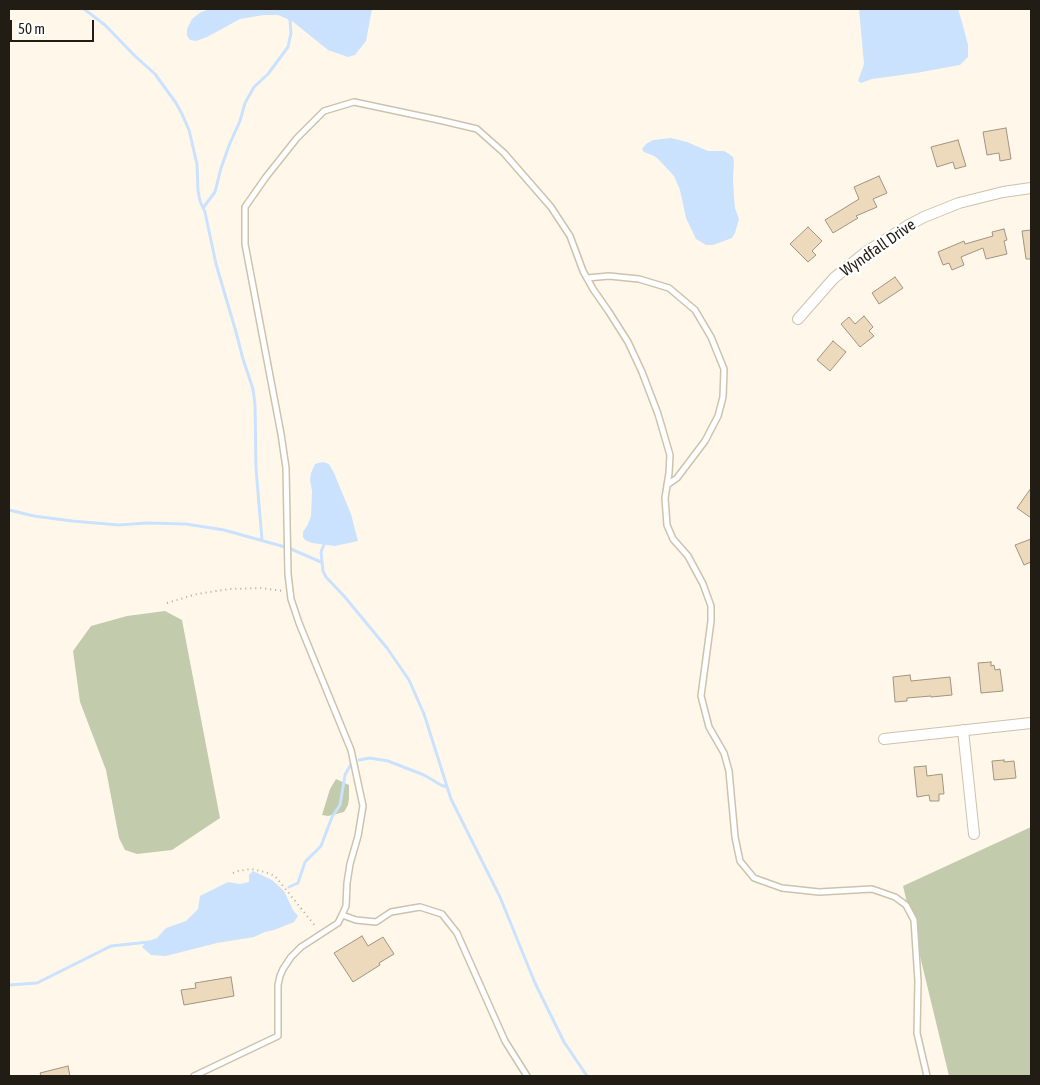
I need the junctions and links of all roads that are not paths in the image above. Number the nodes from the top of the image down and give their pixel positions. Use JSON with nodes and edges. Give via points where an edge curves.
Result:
{"nodes":[{"id":1,"x":1031,"y":188,"type":"edge"},
{"id":2,"x":587,"y":278,"type":"junction"},
{"id":3,"x":798,"y":319,"type":"dead end"},
{"id":4,"x":667,"y":485,"type":"junction"},
{"id":5,"x":1031,"y":723,"type":"edge"},
{"id":6,"x":963,"y":730,"type":"junction"},
{"id":7,"x":884,"y":739,"type":"dead end"},
{"id":8,"x":974,"y":834,"type":"dead end"},
{"id":9,"x":342,"y":915,"type":"junction"},
{"id":10,"x":194,"y":1076,"type":"edge"},
{"id":11,"x":527,"y":1076,"type":"edge"},
{"id":12,"x":927,"y":1076,"type":"edge"}],
"edges":[{"from":1,"to":3,"type":"street","name":"Wyndfall Drive","via":[[959,202],[907,226],[866,252],[834,278]]},
{"from":2,"to":4,"type":"lane","via":[[628,342],[642,372],[670,455]]},
{"from":2,"to":4,"type":"lane","via":[[639,279],[669,288],[695,310],[724,369],[723,397],[718,416],[705,441],[677,478]]},
{"from":2,"to":9,"type":"lane","via":[[570,236],[551,207],[504,153],[477,129],[354,102],[324,111],[297,138],[245,207],[246,253],[286,468],[290,592],[299,623],[351,750],[363,806]]},
{"from":4,"to":12,"type":"lane","via":[[667,525],[673,539],[688,556],[711,606],[701,696],[709,727],[730,772],[740,862],[754,878],[782,888],[819,892],[872,889],[895,897],[906,905],[914,920],[917,1033]]},
{"from":5,"to":6,"type":"street"},
{"from":6,"to":7,"type":"street"},
{"from":6,"to":8,"type":"street"},
{"from":9,"to":10,"type":"lane","via":[[338,923],[301,947],[282,969],[278,985],[278,1036]]},
{"from":9,"to":11,"type":"lane","via":[[376,922],[391,912],[420,907],[442,914],[457,933],[505,1041]]}]}
